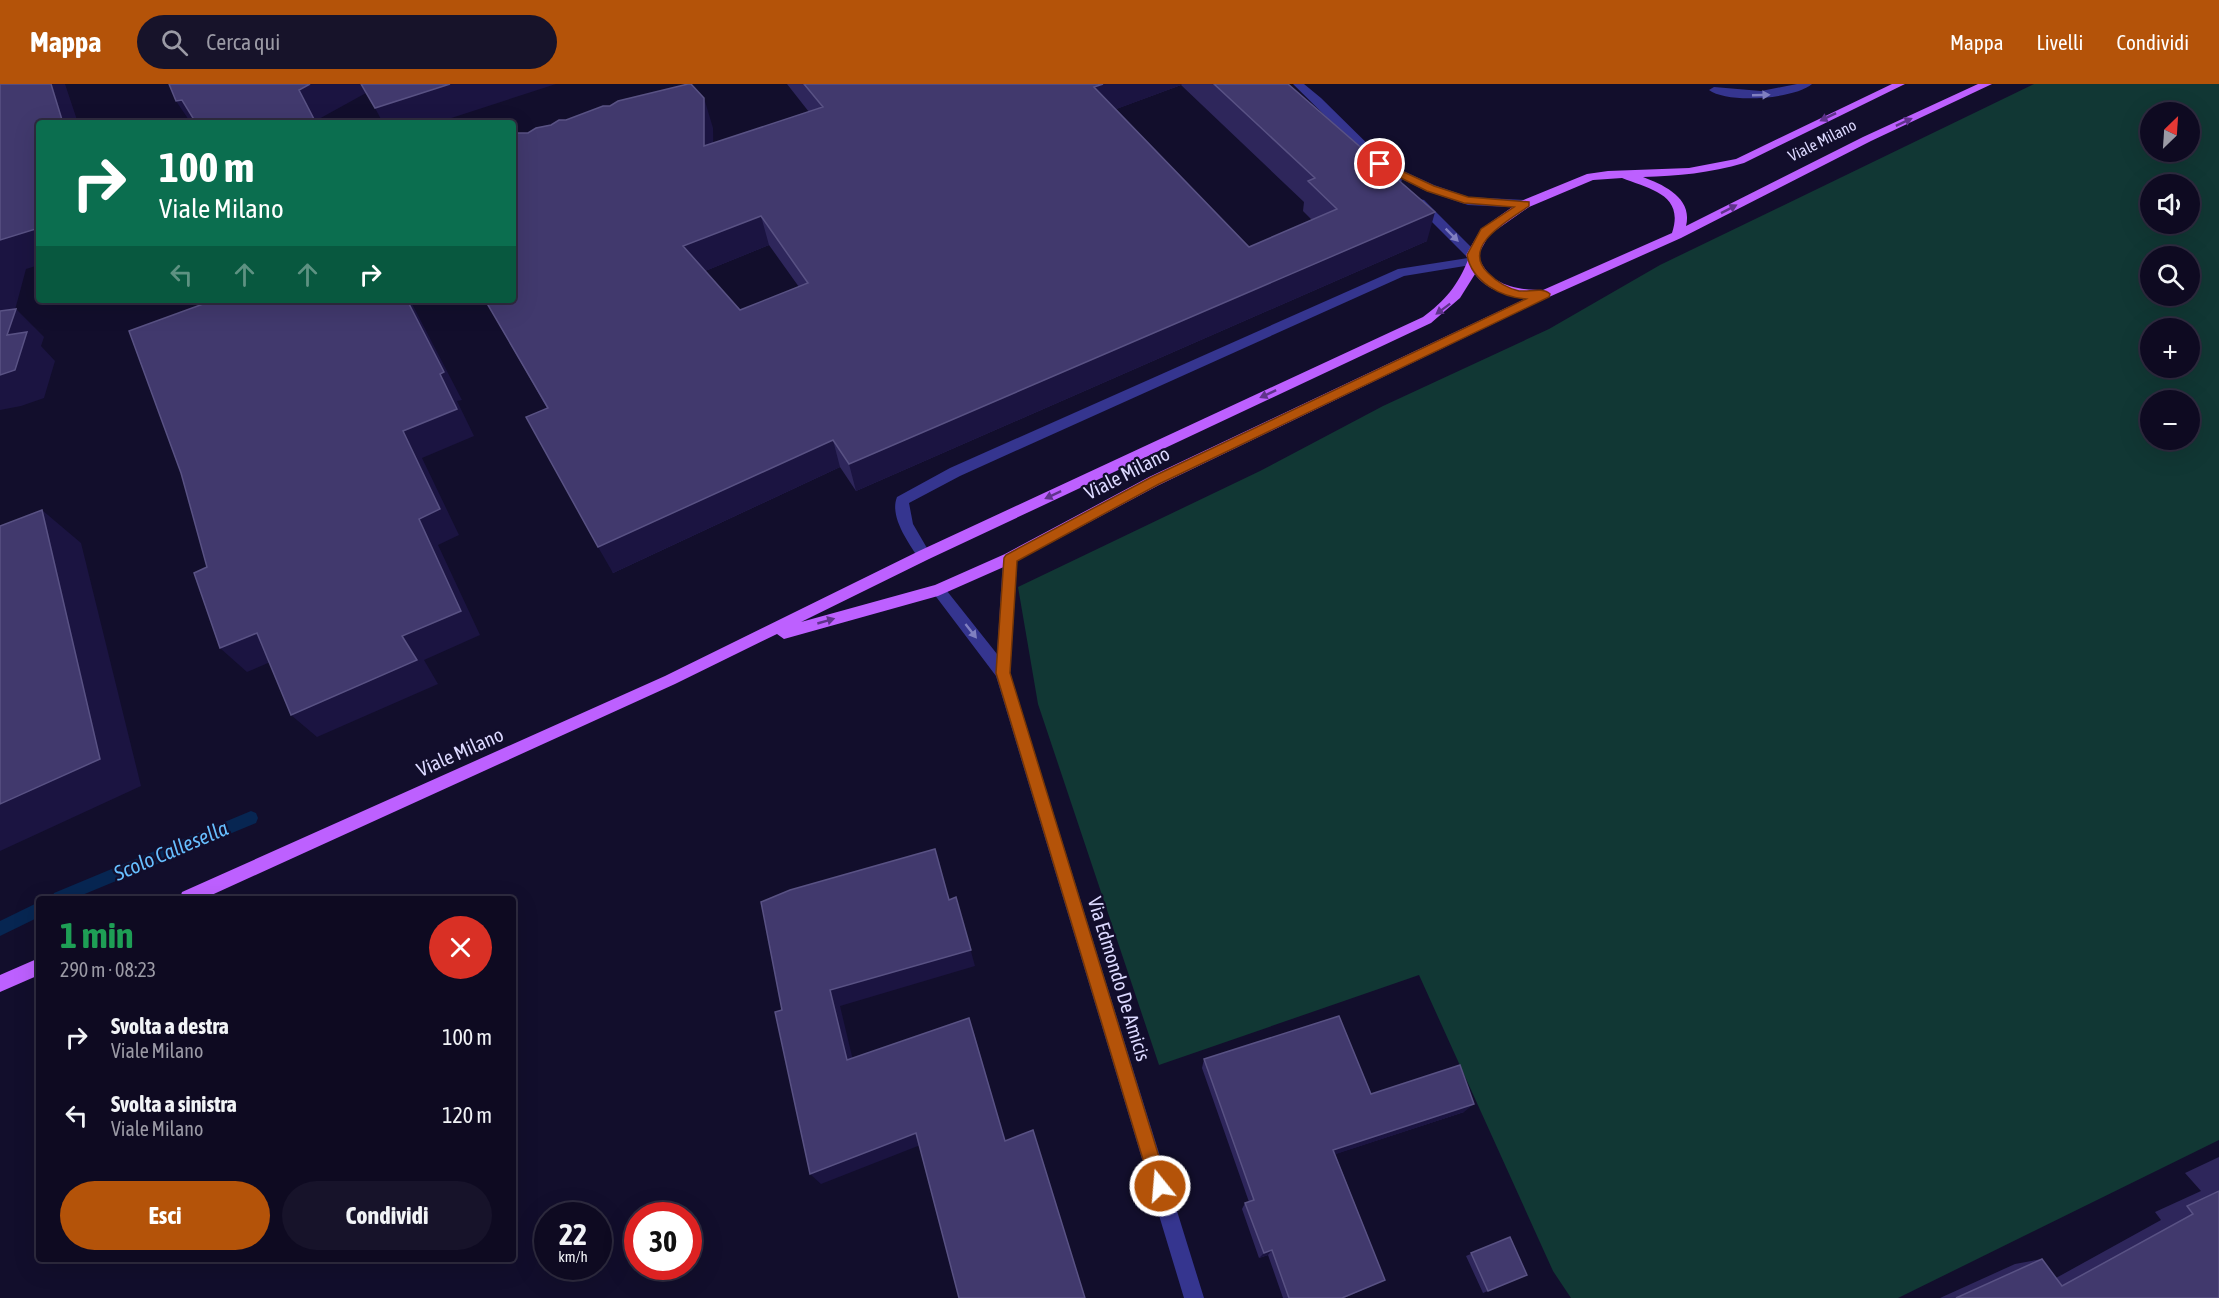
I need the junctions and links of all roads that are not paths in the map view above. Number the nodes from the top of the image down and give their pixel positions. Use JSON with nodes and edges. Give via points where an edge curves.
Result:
{"nodes":[{"id":1,"x":1298,"y":84,"type":"edge"},
{"id":2,"x":1807,"y":84,"type":"edge"},
{"id":3,"x":1900,"y":84,"type":"edge"},
{"id":4,"x":1987,"y":84,"type":"edge"},
{"id":5,"x":1714,"y":90,"type":"dead end"},
{"id":6,"x":1380,"y":164,"type":"junction"},
{"id":7,"x":1626,"y":176,"type":"junction"},
{"id":8,"x":1525,"y":204,"type":"junction"},
{"id":9,"x":1677,"y":235,"type":"junction"},
{"id":10,"x":1473,"y":258,"type":"junction"},
{"id":11,"x":1545,"y":294,"type":"junction"},
{"id":12,"x":924,"y":555,"type":"junction"},
{"id":13,"x":1010,"y":558,"type":"junction"},
{"id":14,"x":938,"y":590,"type":"junction"},
{"id":15,"x":749,"y":643,"type":"junction"},
{"id":16,"x":1003,"y":673,"type":"junction"},
{"id":17,"x":192,"y":896,"type":"edge"},
{"id":18,"x":36,"y":967,"type":"edge"},
{"id":19,"x":0,"y":984,"type":"edge"},
{"id":20,"x":1194,"y":1298,"type":"edge"}],
"edges":[{"from":1,"to":6,"type":"street"},
{"from":5,"to":2,"type":"street","one_way":true,"via":[[1746,96],[1777,95]]},
{"from":3,"to":7,"type":"main road","name":"Viale Milano","one_way":true,"via":[[1740,160],[1689,172]]},
{"from":9,"to":4,"type":"main road","name":"Viale Milano","one_way":true},
{"from":6,"to":8,"type":"street","via":[[1430,189],[1468,201]]},
{"from":6,"to":10,"type":"street","one_way":true},
{"from":7,"to":8,"type":"main road","name":"Viale Milano","via":[[1591,177]]},
{"from":7,"to":9,"type":"main road","name":"Viale Milano","via":[[1656,186],[1671,196],[1680,208],[1682,220]]},
{"from":8,"to":10,"type":"main road","name":"Viale Milano","via":[[1485,232]]},
{"from":9,"to":11,"type":"main road","name":"Viale Milano"},
{"from":10,"to":11,"type":"main road","name":"Viale Milano","via":[[1479,271],[1506,292]]},
{"from":10,"to":12,"type":"main road","name":"Viale Milano","one_way":true,"via":[[1461,291],[1427,320]]},
{"from":10,"to":12,"type":"street","via":[[1402,272],[955,472],[903,501],[906,525]]},
{"from":11,"to":13,"type":"main road","name":"Viale Milano","via":[[1154,481]]},
{"from":12,"to":15,"type":"main road","name":"Viale Milano"},
{"from":13,"to":14,"type":"main road","name":"Viale Milano"},
{"from":13,"to":16,"type":"street","name":"Via Edmondo De Amicis"},
{"from":15,"to":14,"type":"main road","name":"Viale Milano","one_way":true},
{"from":14,"to":16,"type":"street","name":"Via Edmondo De Amicis","one_way":true},
{"from":15,"to":17,"type":"main road","name":"Viale Milano"},
{"from":16,"to":20,"type":"street","name":"Via Edmondo De Amicis"},
{"from":18,"to":19,"type":"main road"}]}
